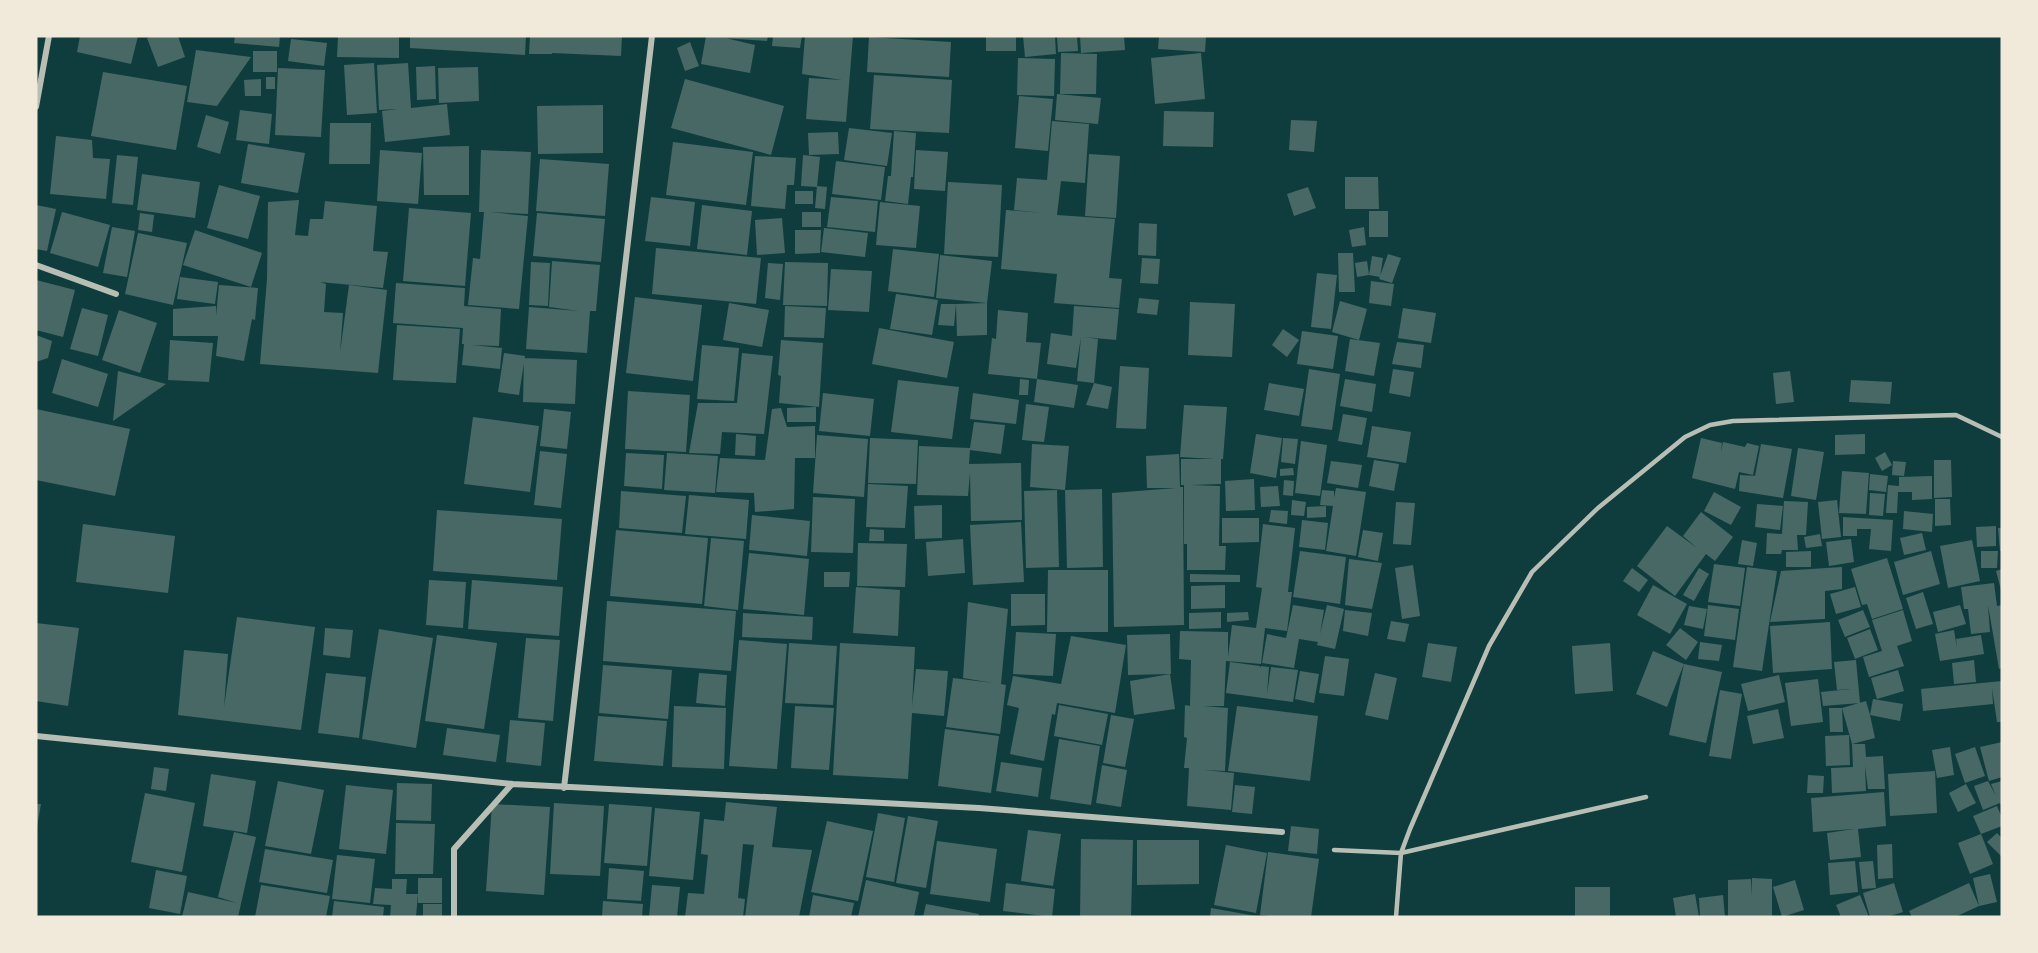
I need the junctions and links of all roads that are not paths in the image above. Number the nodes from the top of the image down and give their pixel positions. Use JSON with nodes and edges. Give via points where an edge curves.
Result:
{"nodes":[{"id":1,"x":49,"y":36,"type":"edge"},
{"id":2,"x":652,"y":36,"type":"edge"},
{"id":3,"x":36,"y":107,"type":"edge"},
{"id":4,"x":36,"y":265,"type":"edge"},
{"id":5,"x":116,"y":294,"type":"dead end"},
{"id":6,"x":2002,"y":437,"type":"edge"},
{"id":7,"x":36,"y":736,"type":"edge"},
{"id":8,"x":512,"y":784,"type":"junction"},
{"id":9,"x":564,"y":788,"type":"junction"},
{"id":10,"x":1646,"y":797,"type":"dead end"},
{"id":11,"x":1282,"y":832,"type":"dead end"},
{"id":12,"x":1334,"y":850,"type":"dead end"},
{"id":13,"x":1401,"y":853,"type":"junction"},
{"id":14,"x":454,"y":917,"type":"edge"},
{"id":15,"x":1396,"y":917,"type":"edge"}],
"edges":[{"from":1,"to":3,"type":"street"},
{"from":2,"to":9,"type":"street"},
{"from":4,"to":5,"type":"street"},
{"from":6,"to":13,"type":"lane","via":[[1956,415],[1733,421],[1710,424],[1685,438],[1599,507],[1532,572],[1489,646]]},
{"from":7,"to":8,"type":"street"},
{"from":8,"to":9,"type":"street"},
{"from":8,"to":14,"type":"street","via":[[454,849]]},
{"from":9,"to":11,"type":"street","via":[[979,808]]},
{"from":10,"to":13,"type":"lane"},
{"from":12,"to":13,"type":"lane"},
{"from":13,"to":15,"type":"lane"}]}
